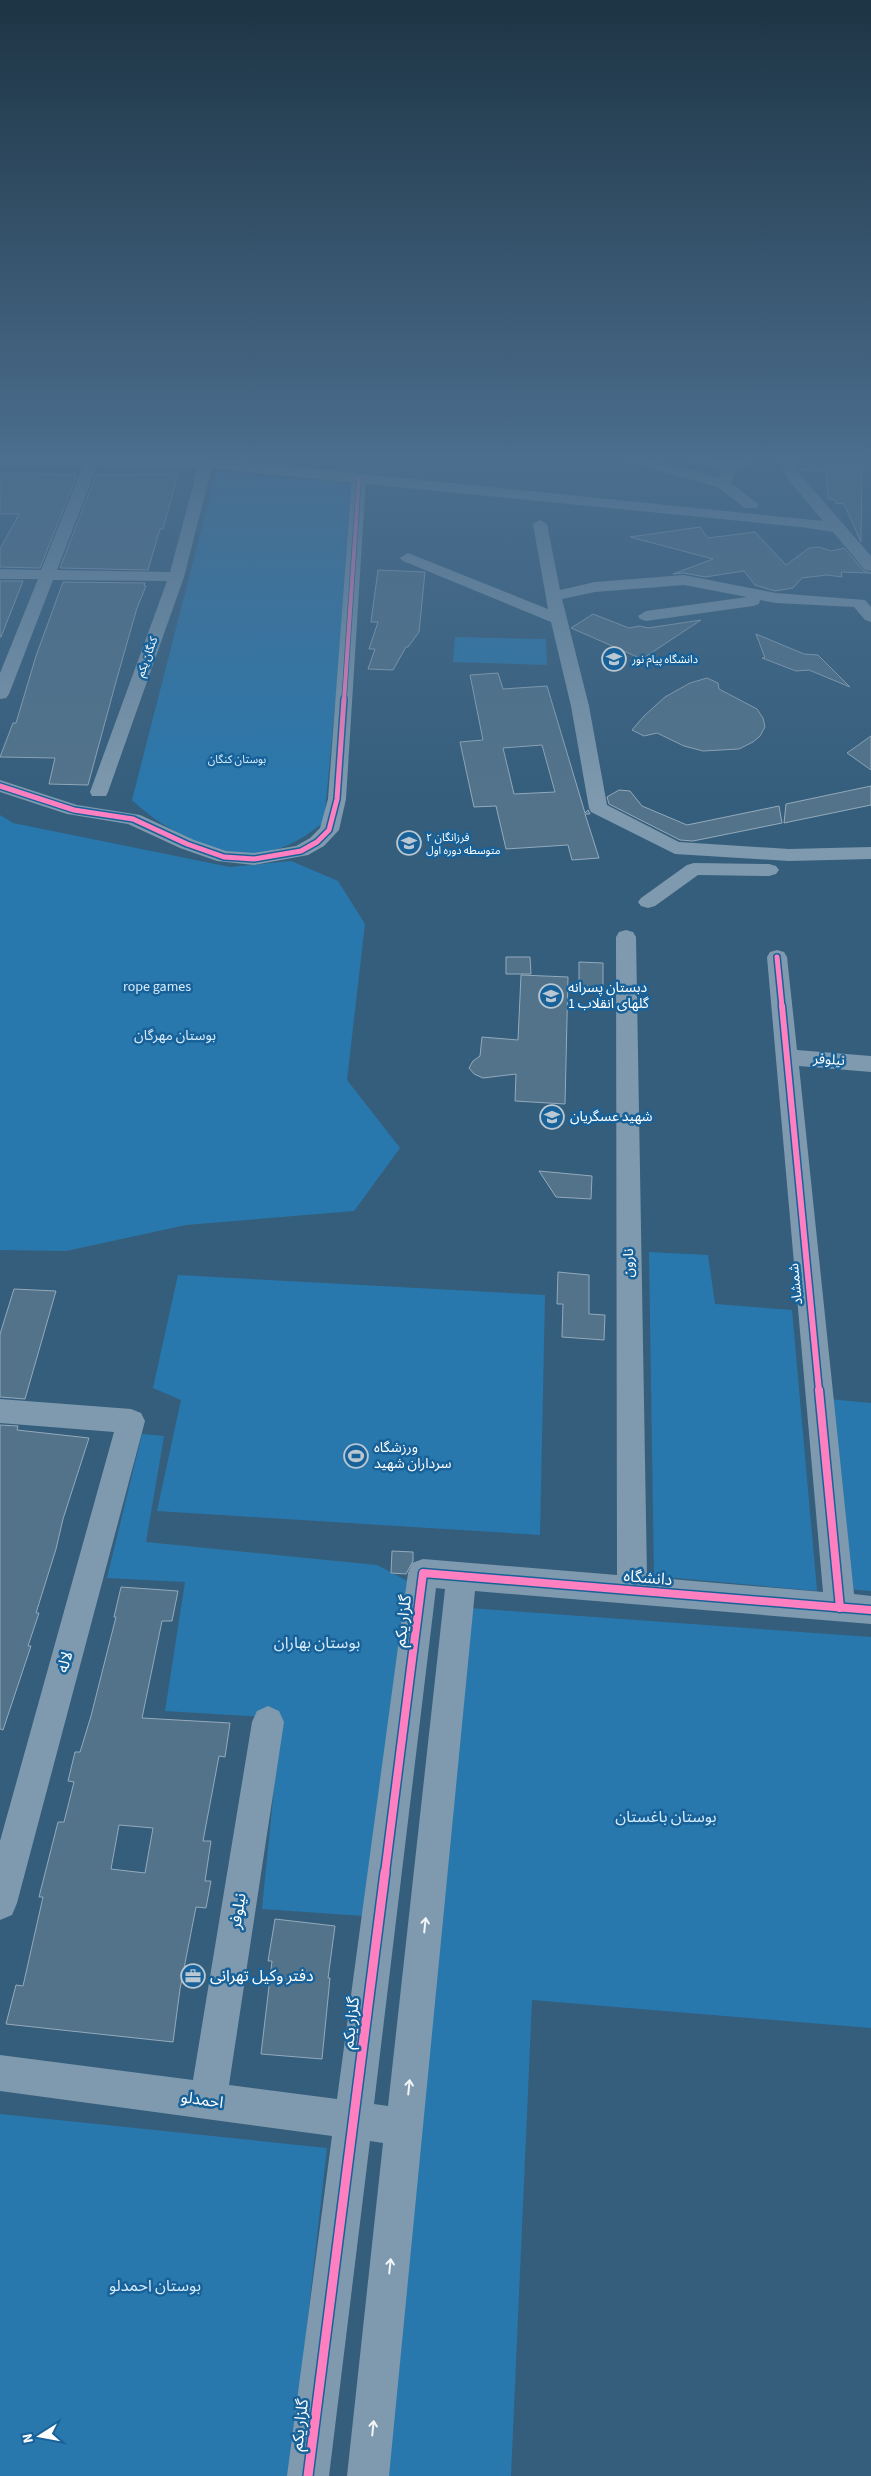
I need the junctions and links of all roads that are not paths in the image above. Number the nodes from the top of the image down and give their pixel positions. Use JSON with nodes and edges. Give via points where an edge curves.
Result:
{"nodes":[{"id":1,"x":48,"y":572,"type":"edge"},
{"id":2,"x":177,"y":572,"type":"edge"},
{"id":3,"x":353,"y":572,"type":"edge"},
{"id":4,"x":442,"y":572,"type":"edge"},
{"id":5,"x":549,"y":572,"type":"edge"},
{"id":6,"x":0,"y":574,"type":"edge"},
{"id":7,"x":47,"y":575,"type":"junction"},
{"id":8,"x":176,"y":577,"type":"junction"},
{"id":9,"x":553,"y":596,"type":"junction"},
{"id":10,"x":776,"y":598,"type":"junction"},
{"id":11,"x":646,"y":616,"type":"dead end"},
{"id":12,"x":871,"y":617,"type":"edge"},
{"id":13,"x":559,"y":619,"type":"junction"},
{"id":14,"x":0,"y":694,"type":"edge"},
{"id":15,"x":0,"y":786,"type":"edge"},
{"id":16,"x":99,"y":792,"type":"dead end"},
{"id":17,"x":871,"y":852,"type":"edge"},
{"id":18,"x":871,"y":870,"type":"edge"},
{"id":19,"x":648,"y":902,"type":"dead end"},
{"id":20,"x":626,"y":936,"type":"dead end"},
{"id":21,"x":777,"y":957,"type":"dead end"},
{"id":22,"x":787,"y":1057,"type":"junction"},
{"id":23,"x":871,"y":1064,"type":"edge"},
{"id":24,"x":0,"y":1411,"type":"edge"},
{"id":25,"x":422,"y":1573,"type":"joint"},
{"id":26,"x":462,"y":1577,"type":"junction"},
{"id":27,"x":632,"y":1590,"type":"junction"},
{"id":28,"x":840,"y":1608,"type":"junction"},
{"id":29,"x":871,"y":1610,"type":"edge"},
{"id":30,"x":268,"y":1722,"type":"dead end"},
{"id":31,"x":0,"y":1903,"type":"edge"},
{"id":32,"x":0,"y":2073,"type":"edge"},
{"id":33,"x":208,"y":2101,"type":"junction"},
{"id":34,"x":353,"y":2120,"type":"junction"},
{"id":35,"x":404,"y":2127,"type":"junction"},
{"id":36,"x":308,"y":2476,"type":"edge"},
{"id":37,"x":368,"y":2476,"type":"edge"}],
"edges":[{"from":1,"to":7,"type":"street"},
{"from":2,"to":8,"type":"street","name":"کنگان یکم"},
{"from":3,"to":15,"type":"street","via":[[337,799],[329,830],[317,842],[301,851],[254,860],[224,857],[133,819],[74,810]]},
{"from":4,"to":13,"type":"street"},
{"from":5,"to":9,"type":"street"},
{"from":6,"to":7,"type":"street"},
{"from":7,"to":8,"type":"street"},
{"from":7,"to":14,"type":"street"},
{"from":8,"to":16,"type":"street","name":"کنگان یکم"},
{"from":9,"to":10,"type":"street","via":[[595,587],[684,580]]},
{"from":9,"to":13,"type":"street"},
{"from":10,"to":11,"type":"street"},
{"from":10,"to":12,"type":"street","via":[[859,603]]},
{"from":13,"to":17,"type":"street","via":[[580,706],[598,808],[675,848],[789,855]]},
{"from":18,"to":19,"type":"street","via":[[694,869]]},
{"from":20,"to":27,"type":"street","name":"نارون"},
{"from":21,"to":22,"type":"street","name":"شمشاد"},
{"from":22,"to":23,"type":"street","name":"نیلوفر"},
{"from":22,"to":28,"type":"street","name":"شمشاد"},
{"from":24,"to":31,"type":"street","name":"لاله","via":[[131,1421]]},
{"from":25,"to":26,"type":"street","name":"دانشگاه"},
{"from":25,"to":34,"type":"street","name":"گلزار یکم"},
{"from":26,"to":27,"type":"street","name":"دانشگاه"},
{"from":35,"to":26,"type":"street","one_way":true},
{"from":27,"to":28,"type":"street","name":"دانشگاه"},
{"from":28,"to":29,"type":"street","name":"دانشگاه"},
{"from":30,"to":33,"type":"street","name":"نیلوفر"},
{"from":32,"to":33,"type":"street","name":"احمدلو"},
{"from":33,"to":34,"type":"street","name":"احمدلو"},
{"from":34,"to":35,"type":"street","name":"احمدلو"},
{"from":34,"to":36,"type":"street","name":"گلزار یکم"},
{"from":37,"to":35,"type":"street","one_way":true}]}
